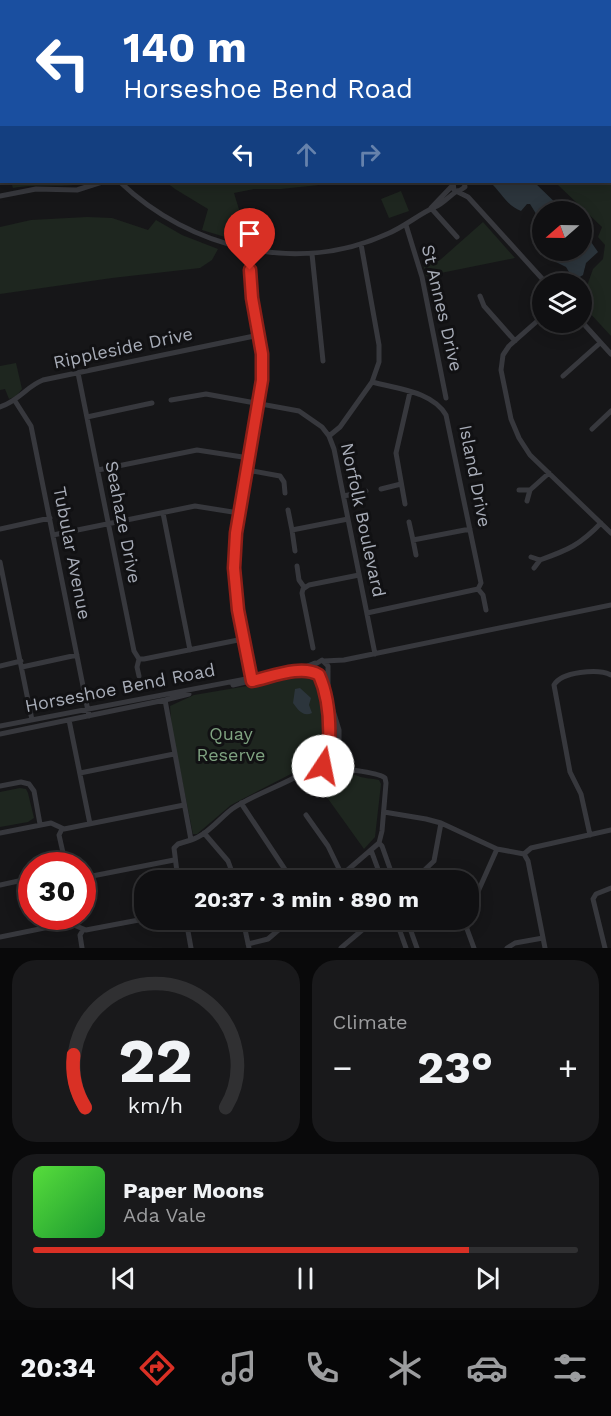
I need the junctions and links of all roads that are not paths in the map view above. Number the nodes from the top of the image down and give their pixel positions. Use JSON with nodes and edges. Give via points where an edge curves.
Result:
{"nodes":[{"id":1,"x":99,"y":183,"type":"edge"},
{"id":2,"x":121,"y":183,"type":"edge"},
{"id":3,"x":452,"y":183,"type":"edge"},
{"id":4,"x":464,"y":184,"type":"edge"},
{"id":5,"x":458,"y":191,"type":"junction"},
{"id":6,"x":0,"y":196,"type":"edge"},
{"id":7,"x":468,"y":197,"type":"junction"},
{"id":8,"x":431,"y":208,"type":"junction"},
{"id":9,"x":406,"y":225,"type":"junction"},
{"id":10,"x":457,"y":237,"type":"dead end"},
{"id":11,"x":361,"y":244,"type":"junction"},
{"id":12,"x":249,"y":250,"type":"junction"},
{"id":13,"x":312,"y":254,"type":"junction"},
{"id":14,"x":537,"y":273,"type":"edge"},
{"id":15,"x":480,"y":296,"type":"dead end"},
{"id":16,"x":532,"y":326,"type":"edge"},
{"id":17,"x":591,"y":333,"type":"edge"},
{"id":18,"x":259,"y":335,"type":"junction"},
{"id":19,"x":515,"y":341,"type":"junction"},
{"id":20,"x":600,"y":343,"type":"junction"},
{"id":21,"x":611,"y":354,"type":"edge"},
{"id":22,"x":323,"y":361,"type":"dead end"},
{"id":23,"x":78,"y":373,"type":"junction"},
{"id":24,"x":563,"y":376,"type":"dead end"},
{"id":25,"x":372,"y":382,"type":"junction"},
{"id":26,"x":410,"y":392,"type":"junction"},
{"id":27,"x":446,"y":398,"type":"dead end"},
{"id":28,"x":171,"y":400,"type":"dead end"},
{"id":29,"x":15,"y":401,"type":"junction"},
{"id":30,"x":152,"y":403,"type":"dead end"},
{"id":31,"x":259,"y":403,"type":"junction"},
{"id":32,"x":0,"y":407,"type":"edge"},
{"id":33,"x":611,"y":411,"type":"edge"},
{"id":34,"x":87,"y":417,"type":"junction"},
{"id":35,"x":592,"y":429,"type":"dead end"},
{"id":36,"x":328,"y":436,"type":"junction"},
{"id":37,"x":249,"y":458,"type":"junction"},
{"id":38,"x":98,"y":470,"type":"junction"},
{"id":39,"x":247,"y":470,"type":"junction"},
{"id":40,"x":549,"y":473,"type":"junction"},
{"id":41,"x":401,"y":484,"type":"junction"},
{"id":42,"x":381,"y":489,"type":"dead end"},
{"id":43,"x":519,"y":490,"type":"dead end"},
{"id":44,"x":530,"y":490,"type":"junction"},
{"id":45,"x":366,"y":492,"type":"dead end"},
{"id":46,"x":285,"y":493,"type":"dead end"},
{"id":47,"x":344,"y":496,"type":"junction"},
{"id":48,"x":527,"y":501,"type":"dead end"},
{"id":49,"x":405,"y":504,"type":"dead end"},
{"id":50,"x":288,"y":510,"type":"dead end"},
{"id":51,"x":163,"y":513,"type":"junction"},
{"id":52,"x":239,"y":513,"type":"junction"},
{"id":53,"x":50,"y":518,"type":"junction"},
{"id":54,"x":348,"y":519,"type":"junction"},
{"id":55,"x":409,"y":522,"type":"dead end"},
{"id":56,"x":108,"y":523,"type":"junction"},
{"id":57,"x":601,"y":524,"type":"junction"},
{"id":58,"x":0,"y":528,"type":"edge"},
{"id":59,"x":470,"y":528,"type":"junction"},
{"id":60,"x":291,"y":530,"type":"junction"},
{"id":61,"x":611,"y":533,"type":"edge"},
{"id":62,"x":53,"y":535,"type":"junction"},
{"id":63,"x":413,"y":540,"type":"junction"},
{"id":64,"x":295,"y":551,"type":"dead end"},
{"id":65,"x":416,"y":555,"type":"dead end"},
{"id":66,"x":531,"y":557,"type":"dead end"},
{"id":67,"x":540,"y":560,"type":"junction"},
{"id":68,"x":0,"y":562,"type":"edge"},
{"id":69,"x":297,"y":566,"type":"dead end"},
{"id":70,"x":534,"y":568,"type":"dead end"},
{"id":71,"x":360,"y":575,"type":"junction"},
{"id":72,"x":304,"y":587,"type":"junction"},
{"id":73,"x":478,"y":589,"type":"junction"},
{"id":74,"x":611,"y":605,"type":"edge"},
{"id":75,"x":486,"y":610,"type":"dead end"},
{"id":76,"x":368,"y":613,"type":"junction"},
{"id":77,"x":243,"y":639,"type":"junction"},
{"id":78,"x":313,"y":648,"type":"dead end"},
{"id":79,"x":190,"y":650,"type":"junction"},
{"id":80,"x":375,"y":654,"type":"junction"},
{"id":81,"x":77,"y":655,"type":"junction"},
{"id":82,"x":139,"y":659,"type":"junction"},
{"id":83,"x":344,"y":660,"type":"junction"},
{"id":84,"x":324,"y":661,"type":"junction"},
{"id":85,"x":315,"y":663,"type":"junction"},
{"id":86,"x":21,"y":664,"type":"junction"},
{"id":87,"x":0,"y":666,"type":"edge"},
{"id":88,"x":328,"y":671,"type":"junction"},
{"id":89,"x":317,"y":674,"type":"junction"},
{"id":90,"x":611,"y":675,"type":"edge"},
{"id":91,"x":140,"y":676,"type":"dead end"},
{"id":92,"x":252,"y":679,"type":"junction"},
{"id":93,"x":165,"y":698,"type":"junction"},
{"id":94,"x":88,"y":708,"type":"junction"},
{"id":95,"x":89,"y":716,"type":"junction"},
{"id":96,"x":32,"y":720,"type":"junction"},
{"id":97,"x":69,"y":720,"type":"junction"},
{"id":98,"x":0,"y":726,"type":"edge"},
{"id":99,"x":0,"y":734,"type":"edge"},
{"id":100,"x":174,"y":754,"type":"junction"},
{"id":101,"x":325,"y":756,"type":"junction"},
{"id":102,"x":340,"y":757,"type":"junction"},
{"id":103,"x":306,"y":770,"type":"junction"},
{"id":104,"x":326,"y":770,"type":"junction"},
{"id":105,"x":336,"y":770,"type":"junction"},
{"id":106,"x":357,"y":770,"type":"junction"},
{"id":107,"x":80,"y":773,"type":"junction"},
{"id":108,"x":0,"y":786,"type":"edge"},
{"id":109,"x":241,"y":803,"type":"junction"},
{"id":110,"x":184,"y":805,"type":"junction"},
{"id":111,"x":384,"y":812,"type":"junction"},
{"id":112,"x":306,"y":815,"type":"dead end"},
{"id":113,"x":441,"y":823,"type":"junction"},
{"id":114,"x":40,"y":824,"type":"junction"},
{"id":115,"x":90,"y":824,"type":"junction"},
{"id":116,"x":62,"y":829,"type":"junction"},
{"id":117,"x":611,"y":830,"type":"edge"},
{"id":118,"x":0,"y":833,"type":"edge"},
{"id":119,"x":204,"y":833,"type":"junction"},
{"id":120,"x":590,"y":835,"type":"junction"},
{"id":121,"x":191,"y":840,"type":"junction"},
{"id":122,"x":379,"y":843,"type":"junction"},
{"id":123,"x":497,"y":849,"type":"junction"},
{"id":124,"x":372,"y":850,"type":"junction"},
{"id":125,"x":63,"y":852,"type":"edge"},
{"id":126,"x":524,"y":854,"type":"junction"},
{"id":127,"x":174,"y":860,"type":"junction"},
{"id":128,"x":176,"y":870,"type":"edge"},
{"id":129,"x":231,"y":870,"type":"edge"},
{"id":130,"x":284,"y":870,"type":"edge"},
{"id":131,"x":340,"y":870,"type":"edge"},
{"id":132,"x":348,"y":870,"type":"edge"},
{"id":133,"x":379,"y":870,"type":"edge"},
{"id":134,"x":390,"y":870,"type":"edge"},
{"id":135,"x":425,"y":870,"type":"edge"},
{"id":136,"x":96,"y":875,"type":"edge"},
{"id":137,"x":18,"y":881,"type":"edge"},
{"id":138,"x":0,"y":885,"type":"edge"},
{"id":139,"x":611,"y":888,"type":"edge"},
{"id":140,"x":479,"y":889,"type":"edge"},
{"id":141,"x":134,"y":921,"type":"edge"},
{"id":142,"x":96,"y":928,"type":"edge"},
{"id":143,"x":33,"y":930,"type":"edge"},
{"id":144,"x":83,"y":930,"type":"edge"},
{"id":145,"x":188,"y":930,"type":"edge"},
{"id":146,"x":245,"y":930,"type":"edge"},
{"id":147,"x":278,"y":930,"type":"edge"},
{"id":148,"x":362,"y":930,"type":"edge"},
{"id":149,"x":400,"y":930,"type":"edge"},
{"id":150,"x":411,"y":930,"type":"edge"},
{"id":151,"x":467,"y":930,"type":"edge"},
{"id":152,"x":0,"y":937,"type":"edge"},
{"id":153,"x":543,"y":938,"type":"junction"},
{"id":154,"x":248,"y":946,"type":"edge"},
{"id":155,"x":82,"y":948,"type":"edge"},
{"id":156,"x":191,"y":948,"type":"edge"},
{"id":157,"x":341,"y":948,"type":"edge"},
{"id":158,"x":406,"y":948,"type":"edge"},
{"id":159,"x":417,"y":948,"type":"edge"},
{"id":160,"x":474,"y":948,"type":"edge"},
{"id":161,"x":507,"y":948,"type":"edge"},
{"id":162,"x":545,"y":948,"type":"edge"},
{"id":163,"x":605,"y":948,"type":"edge"}],
"edges":[{"from":1,"to":6,"type":"street","via":[[77,190],[36,189]]},
{"from":2,"to":12,"type":"street","via":[[147,205],[182,226]]},
{"from":3,"to":5,"type":"street"},
{"from":3,"to":8,"type":"street"},
{"from":4,"to":5,"type":"street"},
{"from":4,"to":7,"type":"street"},
{"from":5,"to":7,"type":"street"},
{"from":5,"to":8,"type":"street"},
{"from":7,"to":14,"type":"street"},
{"from":8,"to":9,"type":"street"},
{"from":8,"to":10,"type":"street"},
{"from":9,"to":11,"type":"street"},
{"from":9,"to":27,"type":"street","name":"St Annes Drive","via":[[422,277]]},
{"from":11,"to":13,"type":"street"},
{"from":11,"to":25,"type":"street","via":[[380,350]]},
{"from":12,"to":13,"type":"street"},
{"from":12,"to":18,"type":"street","via":[[251,294]]},
{"from":13,"to":22,"type":"street"},
{"from":15,"to":19,"type":"street"},
{"from":16,"to":19,"type":"street"},
{"from":17,"to":20,"type":"street"},
{"from":18,"to":23,"type":"street","name":"Rippleside Drive"},
{"from":18,"to":31,"type":"street","via":[[263,368]]},
{"from":19,"to":40,"type":"street","via":[[501,364],[511,419],[526,450]]},
{"from":20,"to":21,"type":"street"},
{"from":20,"to":24,"type":"street"},
{"from":23,"to":29,"type":"street","name":"Rippleside Drive","via":[[36,383]]},
{"from":23,"to":34,"type":"street","name":"Seahaze Drive"},
{"from":25,"to":26,"type":"street","name":"Island Drive"},
{"from":25,"to":36,"type":"street","via":[[340,427]]},
{"from":26,"to":41,"type":"street","via":[[396,447]]},
{"from":26,"to":59,"type":"street","name":"Island Drive","via":[[433,399],[446,415]]},
{"from":28,"to":31,"type":"street","name":"Norfolk Boulevard","via":[[200,394]]},
{"from":29,"to":32,"type":"street","name":"Rippleside Drive"},
{"from":29,"to":53,"type":"street","name":"Tubular Avenue","via":[[31,426]]},
{"from":30,"to":34,"type":"street"},
{"from":31,"to":36,"type":"street","name":"Norfolk Boulevard","via":[[303,413]]},
{"from":31,"to":37,"type":"street"},
{"from":33,"to":35,"type":"street"},
{"from":34,"to":38,"type":"street","name":"Seahaze Drive"},
{"from":36,"to":47,"type":"street","name":"Norfolk Boulevard"},
{"from":37,"to":38,"type":"street","via":[[197,450]]},
{"from":37,"to":39,"type":"street"},
{"from":38,"to":56,"type":"street","name":"Seahaze Drive"},
{"from":39,"to":46,"type":"street","via":[[280,476]]},
{"from":39,"to":52,"type":"street"},
{"from":40,"to":44,"type":"street"},
{"from":40,"to":57,"type":"street"},
{"from":41,"to":42,"type":"street"},
{"from":41,"to":49,"type":"street"},
{"from":43,"to":44,"type":"street"},
{"from":44,"to":48,"type":"street"},
{"from":45,"to":47,"type":"street"},
{"from":47,"to":54,"type":"street","name":"Norfolk Boulevard"},
{"from":50,"to":60,"type":"street"},
{"from":51,"to":52,"type":"street","via":[[200,506]]},
{"from":51,"to":56,"type":"street"},
{"from":51,"to":79,"type":"street"},
{"from":52,"to":77,"type":"street","via":[[234,568]]},
{"from":53,"to":58,"type":"street"},
{"from":53,"to":62,"type":"street","name":"Tubular Avenue"},
{"from":54,"to":60,"type":"street"},
{"from":54,"to":71,"type":"street","name":"Norfolk Boulevard"},
{"from":55,"to":63,"type":"street"},
{"from":56,"to":62,"type":"street"},
{"from":56,"to":82,"type":"street","name":"Seahaze Drive","via":[[134,651]]},
{"from":57,"to":61,"type":"street"},
{"from":57,"to":67,"type":"street","via":[[577,545]]},
{"from":59,"to":63,"type":"street"},
{"from":59,"to":73,"type":"street","name":"Island Drive","via":[[481,583]]},
{"from":60,"to":64,"type":"street"},
{"from":62,"to":81,"type":"street","name":"Tubular Avenue"},
{"from":63,"to":65,"type":"street"},
{"from":66,"to":67,"type":"street"},
{"from":67,"to":70,"type":"street"},
{"from":68,"to":86,"type":"street"},
{"from":69,"to":72,"type":"street"},
{"from":71,"to":72,"type":"street"},
{"from":71,"to":76,"type":"street","name":"Norfolk Boulevard"},
{"from":72,"to":78,"type":"street"},
{"from":73,"to":75,"type":"street","name":"Island Drive"},
{"from":73,"to":76,"type":"street"},
{"from":74,"to":80,"type":"street"},
{"from":76,"to":80,"type":"street","name":"Norfolk Boulevard"},
{"from":77,"to":79,"type":"street"},
{"from":77,"to":92,"type":"street"},
{"from":79,"to":82,"type":"street"},
{"from":80,"to":83,"type":"street"},
{"from":81,"to":86,"type":"street"},
{"from":81,"to":94,"type":"street","name":"Tubular Avenue"},
{"from":82,"to":91,"type":"street","name":"Seahaze Drive"},
{"from":83,"to":84,"type":"street"},
{"from":83,"to":88,"type":"street"},
{"from":84,"to":85,"type":"street"},
{"from":84,"to":88,"type":"street"},
{"from":85,"to":89,"type":"street","via":[[313,669]]},
{"from":85,"to":92,"type":"street","name":"Horseshoe Bend Road"},
{"from":86,"to":87,"type":"street"},
{"from":86,"to":96,"type":"street"},
{"from":88,"to":89,"type":"street"},
{"from":88,"to":102,"type":"street"},
{"from":89,"to":92,"type":"street","name":"Horseshoe Bend Road","via":[[295,672]]},
{"from":89,"to":101,"type":"street","via":[[327,712],[329,743]]},
{"from":90,"to":120,"type":"street","via":[[588,672],[561,678],[554,685],[570,772],[581,794]]},
{"from":92,"to":93,"type":"street","name":"Horseshoe Bend Road"},
{"from":93,"to":94,"type":"street","name":"Horseshoe Bend Road"},
{"from":93,"to":95,"type":"street","name":"Horseshoe Bend Road"},
{"from":93,"to":100,"type":"street"},
{"from":94,"to":95,"type":"street","name":"Tubular Avenue"},
{"from":94,"to":96,"type":"street","name":"Horseshoe Bend Road"},
{"from":95,"to":97,"type":"street","name":"Horseshoe Bend Road"},
{"from":96,"to":98,"type":"street","name":"Horseshoe Bend Road"},
{"from":97,"to":99,"type":"street","name":"Horseshoe Bend Road"},
{"from":97,"to":107,"type":"street"},
{"from":100,"to":107,"type":"street"},
{"from":100,"to":110,"type":"street"},
{"from":101,"to":102,"type":"street","via":[[332,752]]},
{"from":101,"to":103,"type":"street"},
{"from":101,"to":104,"type":"street"},
{"from":102,"to":105,"type":"street"},
{"from":102,"to":106,"type":"street"},
{"from":103,"to":104,"type":"street"},
{"from":103,"to":109,"type":"street"},
{"from":104,"to":105,"type":"street"},
{"from":105,"to":106,"type":"street"},
{"from":106,"to":111,"type":"street","via":[[385,778]]},
{"from":107,"to":115,"type":"street"},
{"from":108,"to":114,"type":"street","via":[[29,784]]},
{"from":109,"to":119,"type":"street"},
{"from":109,"to":130,"type":"street"},
{"from":110,"to":115,"type":"street"},
{"from":110,"to":121,"type":"street"},
{"from":111,"to":113,"type":"street"},
{"from":111,"to":122,"type":"street"},
{"from":112,"to":131,"type":"street"},
{"from":113,"to":123,"type":"street"},
{"from":113,"to":135,"type":"street","via":[[434,861]]},
{"from":114,"to":116,"type":"street","via":[[51,823]]},
{"from":114,"to":118,"type":"street"},
{"from":115,"to":116,"type":"street"},
{"from":116,"to":125,"type":"street","via":[[59,835]]},
{"from":117,"to":120,"type":"street"},
{"from":119,"to":121,"type":"street"},
{"from":119,"to":129,"type":"street"},
{"from":120,"to":126,"type":"street","via":[[534,847]]},
{"from":121,"to":127,"type":"street","via":[[175,845]]},
{"from":122,"to":124,"type":"street"},
{"from":122,"to":134,"type":"street"},
{"from":123,"to":126,"type":"street"},
{"from":123,"to":140,"type":"street"},
{"from":124,"to":132,"type":"street"},
{"from":124,"to":133,"type":"street"},
{"from":126,"to":153,"type":"street"},
{"from":127,"to":128,"type":"street"},
{"from":127,"to":136,"type":"street"},
{"from":137,"to":138,"type":"street"},
{"from":139,"to":163,"type":"street","via":[[593,899]]},
{"from":141,"to":142,"type":"street"},
{"from":143,"to":152,"type":"street"},
{"from":144,"to":155,"type":"street"},
{"from":145,"to":156,"type":"street"},
{"from":146,"to":154,"type":"street"},
{"from":147,"to":154,"type":"street","via":[[268,939]]},
{"from":148,"to":157,"type":"street"},
{"from":149,"to":158,"type":"street"},
{"from":150,"to":159,"type":"street"},
{"from":151,"to":160,"type":"street"},
{"from":153,"to":161,"type":"street"},
{"from":153,"to":162,"type":"street"}]}
